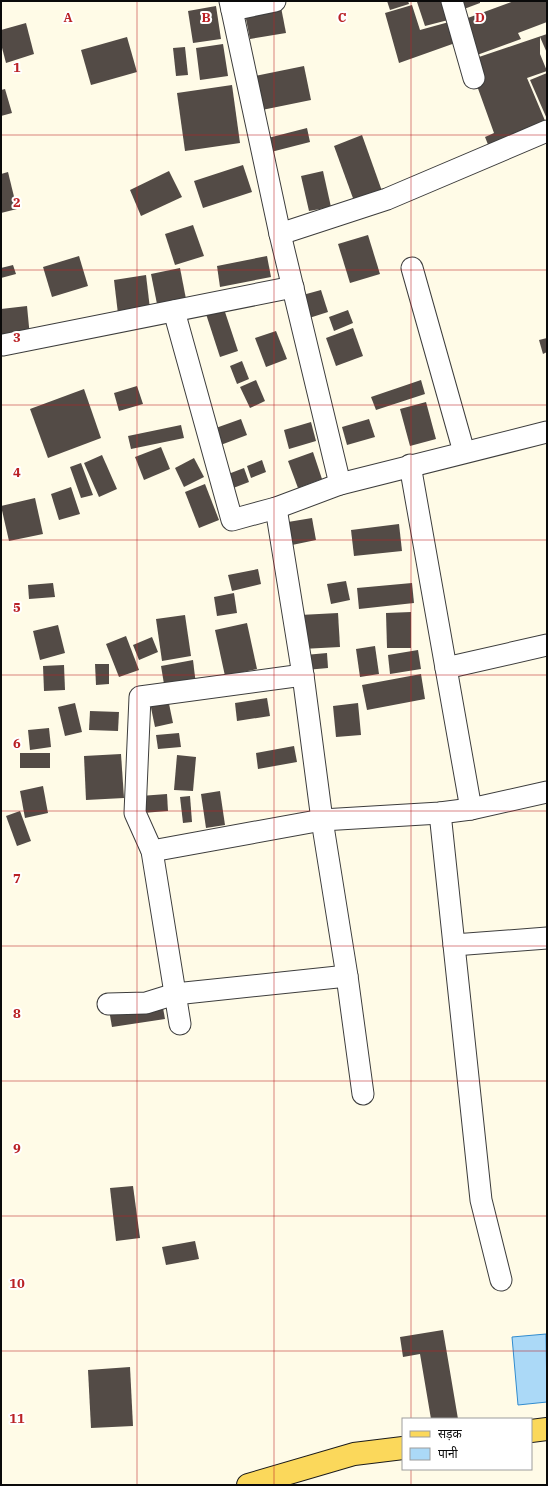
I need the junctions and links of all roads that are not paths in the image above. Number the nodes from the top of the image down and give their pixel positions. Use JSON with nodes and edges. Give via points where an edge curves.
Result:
{"nodes":[{"id":1,"x":275,"y":1,"type":"edge"},
{"id":2,"x":452,"y":1,"type":"edge"},
{"id":3,"x":231,"y":5,"type":"edge"},
{"id":4,"x":474,"y":78,"type":"dead end"},
{"id":5,"x":547,"y":131,"type":"edge"},
{"id":6,"x":280,"y":234,"type":"junction"},
{"id":7,"x":412,"y":268,"type":"dead end"},
{"id":8,"x":293,"y":287,"type":"junction"},
{"id":9,"x":174,"y":311,"type":"junction"},
{"id":10,"x":3,"y":345,"type":"dead end"},
{"id":11,"x":547,"y":432,"type":"edge"},
{"id":12,"x":464,"y":452,"type":"junction"},
{"id":13,"x":410,"y":465,"type":"junction"},
{"id":14,"x":340,"y":484,"type":"junction"},
{"id":15,"x":276,"y":508,"type":"junction"},
{"id":16,"x":547,"y":645,"type":"edge"},
{"id":17,"x":446,"y":668,"type":"junction"},
{"id":18,"x":303,"y":675,"type":"junction"},
{"id":19,"x":547,"y":792,"type":"edge"},
{"id":20,"x":471,"y":809,"type":"junction"},
{"id":21,"x":440,"y":813,"type":"junction"},
{"id":22,"x":322,"y":820,"type":"junction"},
{"id":23,"x":152,"y":851,"type":"junction"},
{"id":24,"x":546,"y":944,"type":"edge"},
{"id":25,"x":454,"y":945,"type":"junction"},
{"id":26,"x":347,"y":976,"type":"junction"},
{"id":27,"x":175,"y":994,"type":"junction"},
{"id":28,"x":108,"y":1004,"type":"dead end"},
{"id":29,"x":180,"y":1024,"type":"dead end"},
{"id":30,"x":363,"y":1094,"type":"dead end"},
{"id":31,"x":501,"y":1280,"type":"dead end"},
{"id":32,"x":547,"y":1429,"type":"edge"},
{"id":33,"x":532,"y":1431,"type":"edge"},
{"id":34,"x":402,"y":1448,"type":"edge"},
{"id":35,"x":248,"y":1485,"type":"edge"}],
"edges":[{"from":1,"to":3,"type":"street"},
{"from":2,"to":4,"type":"street"},
{"from":3,"to":6,"type":"street"},
{"from":5,"to":6,"type":"street","via":[[387,199]]},
{"from":6,"to":8,"type":"street"},
{"from":7,"to":12,"type":"street"},
{"from":8,"to":9,"type":"street"},
{"from":8,"to":14,"type":"street"},
{"from":9,"to":10,"type":"street"},
{"from":9,"to":15,"type":"street","via":[[232,520]]},
{"from":11,"to":12,"type":"street"},
{"from":12,"to":13,"type":"street"},
{"from":13,"to":14,"type":"street"},
{"from":13,"to":17,"type":"street"},
{"from":14,"to":15,"type":"street"},
{"from":15,"to":18,"type":"street"},
{"from":16,"to":17,"type":"street"},
{"from":17,"to":20,"type":"street"},
{"from":18,"to":22,"type":"street"},
{"from":18,"to":23,"type":"street","via":[[140,697],[135,813]]},
{"from":19,"to":20,"type":"street"},
{"from":20,"to":21,"type":"street"},
{"from":21,"to":22,"type":"street"},
{"from":21,"to":25,"type":"street"},
{"from":22,"to":23,"type":"street"},
{"from":22,"to":26,"type":"street"},
{"from":23,"to":27,"type":"street"},
{"from":24,"to":25,"type":"street"},
{"from":25,"to":31,"type":"street","via":[[481,1200]]},
{"from":26,"to":27,"type":"street"},
{"from":26,"to":30,"type":"street"},
{"from":27,"to":28,"type":"street","via":[[146,1002]]},
{"from":27,"to":29,"type":"street"},
{"from":32,"to":33,"type":"main road"},
{"from":34,"to":35,"type":"main road","via":[[354,1454]]}]}
